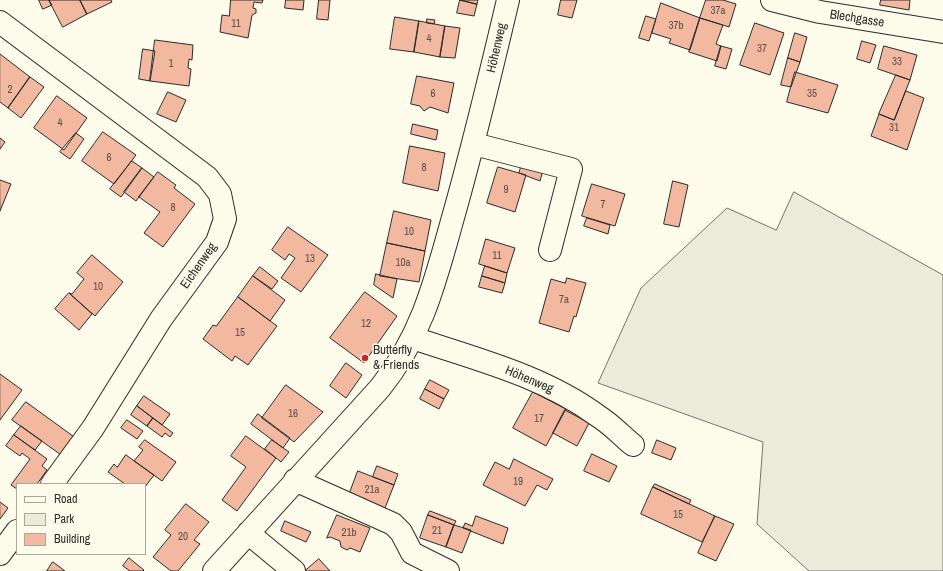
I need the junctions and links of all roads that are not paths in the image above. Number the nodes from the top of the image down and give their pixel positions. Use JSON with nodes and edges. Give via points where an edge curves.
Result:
{"nodes":[{"id":1,"x":508,"y":0,"type":"edge"},
{"id":2,"x":772,"y":0,"type":"edge"},
{"id":3,"x":0,"y":22,"type":"edge"},
{"id":4,"x":943,"y":32,"type":"edge"},
{"id":5,"x":474,"y":144,"type":"junction"},
{"id":6,"x":550,"y":250,"type":"dead end"},
{"id":7,"x":413,"y":338,"type":"junction"},
{"id":8,"x":633,"y":445,"type":"dead end"},
{"id":9,"x":295,"y":480,"type":"junction"},
{"id":10,"x":53,"y":483,"type":"edge"},
{"id":11,"x":16,"y":532,"type":"edge"},
{"id":12,"x":248,"y":533,"type":"junction"},
{"id":13,"x":0,"y":554,"type":"edge"},
{"id":14,"x":214,"y":571,"type":"edge"},
{"id":15,"x":294,"y":571,"type":"edge"},
{"id":16,"x":448,"y":571,"type":"edge"}],
"edges":[{"from":1,"to":5,"type":"street","name":"Höhenweg"},
{"from":2,"to":4,"type":"street","name":"Blechgasse","via":[[820,12]]},
{"from":3,"to":10,"type":"street","name":"Eichenweg","via":[[207,177],[220,194],[225,219],[217,242],[161,319],[93,428]]},
{"from":5,"to":6,"type":"street","via":[[571,169]]},
{"from":5,"to":7,"type":"street","name":"Höhenweg","via":[[431,296]]},
{"from":7,"to":8,"type":"street","name":"Höhenweg","via":[[531,378],[599,416]]},
{"from":7,"to":9,"type":"street","name":"Höhenweg","via":[[398,366],[380,388]]},
{"from":9,"to":12,"type":"street","name":"Höhenweg"},
{"from":9,"to":16,"type":"street","via":[[393,524],[401,532],[412,553]]},
{"from":11,"to":13,"type":"street"},
{"from":12,"to":14,"type":"street","name":"Höhenweg"},
{"from":12,"to":15,"type":"street"}]}
